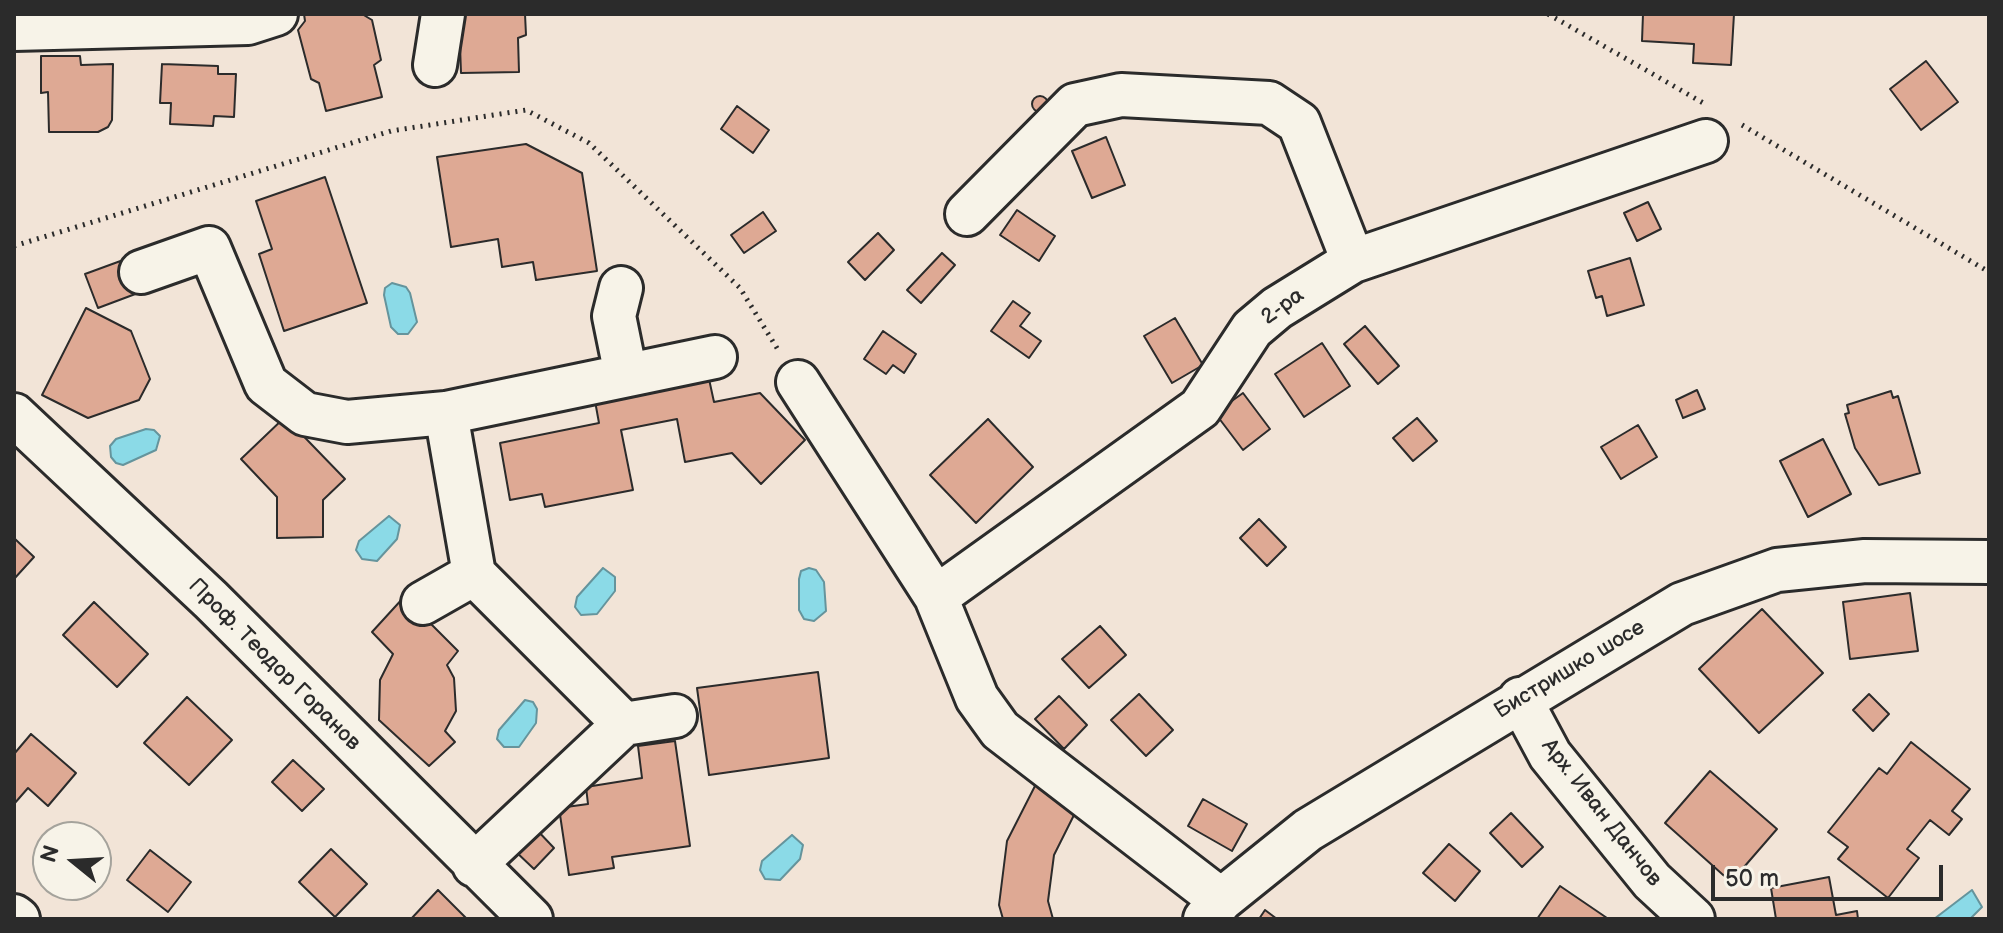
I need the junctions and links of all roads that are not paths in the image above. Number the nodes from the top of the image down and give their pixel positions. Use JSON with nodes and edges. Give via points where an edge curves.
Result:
{"nodes":[{"id":1,"x":276,"y":14,"type":"edge"},
{"id":2,"x":443,"y":14,"type":"edge"},
{"id":3,"x":14,"y":29,"type":"edge"},
{"id":4,"x":435,"y":65,"type":"dead end"},
{"id":5,"x":1723,"y":124,"type":"road end"},
{"id":6,"x":967,"y":214,"type":"dead end"},
{"id":7,"x":1353,"y":261,"type":"junction"},
{"id":8,"x":141,"y":272,"type":"dead end"},
{"id":9,"x":621,"y":288,"type":"dead end"},
{"id":10,"x":715,"y":357,"type":"dead end"},
{"id":11,"x":626,"y":375,"type":"junction"},
{"id":12,"x":798,"y":382,"type":"road end"},
{"id":13,"x":446,"y":413,"type":"junction"},
{"id":14,"x":14,"y":415,"type":"edge"},
{"id":15,"x":1989,"y":562,"type":"edge"},
{"id":16,"x":474,"y":574,"type":"junction"},
{"id":17,"x":936,"y":597,"type":"junction"},
{"id":18,"x":423,"y":603,"type":"dead end"},
{"id":19,"x":1520,"y":699,"type":"junction"},
{"id":20,"x":675,"y":716,"type":"dead end"},
{"id":21,"x":624,"y":724,"type":"junction"},
{"id":22,"x":474,"y":865,"type":"junction"},
{"id":23,"x":1656,"y":900,"type":"edge"},
{"id":24,"x":1213,"y":909,"type":"edge"},
{"id":25,"x":531,"y":919,"type":"edge"},
{"id":26,"x":1693,"y":919,"type":"edge"}],
"edges":[{"from":1,"to":3,"type":"street","via":[[248,23]]},
{"from":2,"to":4,"type":"street"},
{"from":5,"to":7,"type":"street","name":"2-ра"},
{"from":6,"to":7,"type":"street","via":[[1075,105],[1121,95],[1269,103],[1299,123]]},
{"from":7,"to":17,"type":"street","name":"2-ра","via":[[1252,329],[1200,408]]},
{"from":8,"to":13,"type":"street","via":[[209,248],[266,384],[305,414],[347,422]]},
{"from":9,"to":11,"type":"street","via":[[614,316]]},
{"from":10,"to":11,"type":"street"},
{"from":11,"to":13,"type":"street"},
{"from":12,"to":17,"type":"street"},
{"from":13,"to":16,"type":"street"},
{"from":14,"to":22,"type":"street","name":"Проф. Теодор Горанов","via":[[211,600]]},
{"from":15,"to":19,"type":"street","name":"Бистришко шосе","via":[[1865,561],[1777,570],[1682,604]]},
{"from":16,"to":18,"type":"street"},
{"from":16,"to":21,"type":"street"},
{"from":17,"to":24,"type":"street","via":[[977,698],[1000,730]]},
{"from":19,"to":23,"type":"street","name":"Арх. Иван Данчов","via":[[1550,755]]},
{"from":19,"to":24,"type":"street","name":"Бистришко шосе","via":[[1308,830]]},
{"from":20,"to":21,"type":"street"},
{"from":21,"to":22,"type":"street"},
{"from":22,"to":25,"type":"street","name":"Проф. Теодор Горанов"},
{"from":23,"to":26,"type":"street","name":"Арх. Иван Данчов"}]}
